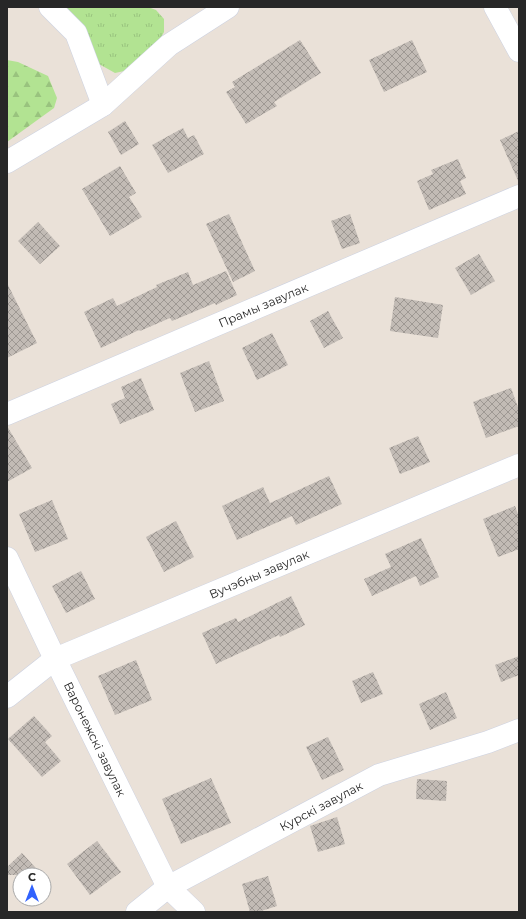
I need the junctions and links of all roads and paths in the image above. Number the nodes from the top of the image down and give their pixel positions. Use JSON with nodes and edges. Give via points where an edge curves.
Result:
{"nodes":[{"id":1,"x":50,"y":7,"type":"edge"},
{"id":2,"x":228,"y":7,"type":"edge"},
{"id":3,"x":496,"y":7,"type":"edge"},
{"id":4,"x":519,"y":51,"type":"edge"},
{"id":5,"x":103,"y":105,"type":"junction"},
{"id":6,"x":7,"y":162,"type":"edge"},
{"id":7,"x":519,"y":196,"type":"edge"},
{"id":8,"x":7,"y":414,"type":"edge"},
{"id":9,"x":519,"y":466,"type":"edge"},
{"id":10,"x":7,"y":558,"type":"edge"},
{"id":11,"x":55,"y":659,"type":"junction"},
{"id":12,"x":7,"y":697,"type":"edge"},
{"id":13,"x":519,"y":730,"type":"edge"},
{"id":14,"x":168,"y":887,"type":"junction"},
{"id":15,"x":138,"y":912,"type":"edge"},
{"id":16,"x":194,"y":912,"type":"edge"}],
"edges":[{"from":1,"to":5,"type":"street","via":[[76,33]]},
{"from":2,"to":5,"type":"street","via":[[169,46]]},
{"from":3,"to":4,"type":"street"},
{"from":5,"to":6,"type":"street"},
{"from":7,"to":8,"type":"street","name":"Прамы завулак"},
{"from":9,"to":11,"type":"street","name":"Вучэбны завулак"},
{"from":10,"to":11,"type":"street","name":"Варонежскі завулак"},
{"from":11,"to":12,"type":"street","name":"Вучэбны завулак"},
{"from":11,"to":14,"type":"street","name":"Варонежскі завулак"},
{"from":13,"to":14,"type":"street","name":"Курскі завулак","via":[[379,775]]},
{"from":14,"to":15,"type":"street","name":"Курскі завулак"},
{"from":14,"to":16,"type":"street","name":"Варонежскі завулак"}]}
